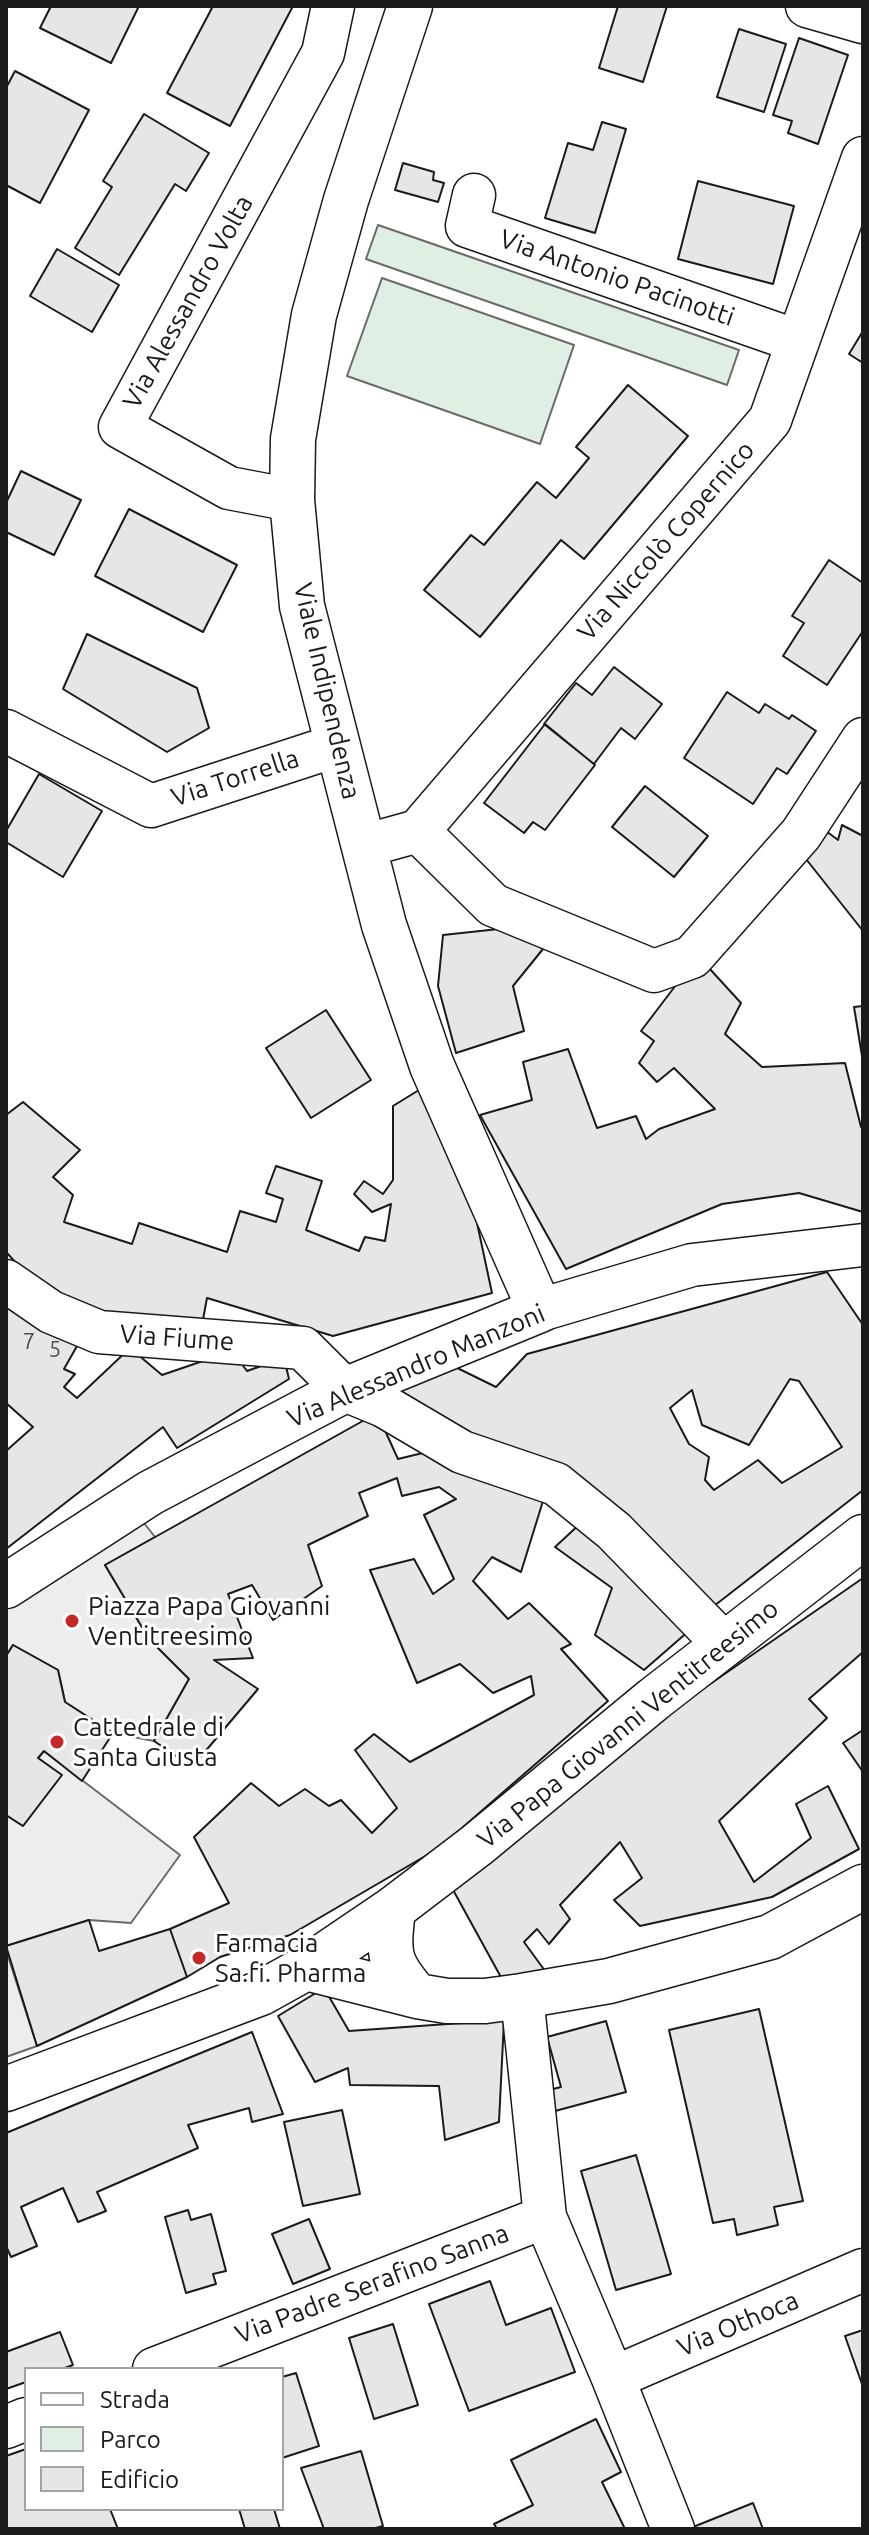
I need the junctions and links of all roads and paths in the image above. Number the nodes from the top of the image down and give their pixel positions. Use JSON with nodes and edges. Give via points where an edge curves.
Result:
{"nodes":[{"id":1,"x":333,"y":6,"type":"edge"},
{"id":2,"x":410,"y":6,"type":"edge"},
{"id":3,"x":807,"y":6,"type":"edge"},
{"id":4,"x":863,"y":22,"type":"edge"},
{"id":5,"x":863,"y":158,"type":"edge"},
{"id":6,"x":474,"y":195,"type":"dead end"},
{"id":7,"x":797,"y":341,"type":"junction"},
{"id":8,"x":292,"y":500,"type":"junction"},
{"id":9,"x":6,"y":731,"type":"edge"},
{"id":10,"x":863,"y":739,"type":"edge"},
{"id":11,"x":338,"y":745,"type":"junction"},
{"id":12,"x":418,"y":831,"type":"junction"},
{"id":13,"x":364,"y":846,"type":"junction"},
{"id":14,"x":863,"y":1245,"type":"edge"},
{"id":15,"x":6,"y":1281,"type":"edge"},
{"id":16,"x":540,"y":1310,"type":"junction"},
{"id":17,"x":345,"y":1390,"type":"junction"},
{"id":18,"x":863,"y":1537,"type":"edge"},
{"id":19,"x":6,"y":1586,"type":"edge"},
{"id":20,"x":725,"y":1645,"type":"junction"},
{"id":21,"x":863,"y":1887,"type":"edge"},
{"id":22,"x":393,"y":1909,"type":"junction"},
{"id":23,"x":306,"y":1968,"type":"junction"},
{"id":24,"x":417,"y":1996,"type":"junction"},
{"id":25,"x":522,"y":1996,"type":"junction"},
{"id":26,"x":6,"y":2089,"type":"edge"},
{"id":27,"x":545,"y":2217,"type":"junction"},
{"id":28,"x":863,"y":2270,"type":"edge"},
{"id":29,"x":159,"y":2367,"type":"edge"},
{"id":30,"x":613,"y":2378,"type":"junction"},
{"id":31,"x":673,"y":2529,"type":"edge"}],
"edges":[{"from":1,"to":8,"type":"street","name":"Via Alessandro Volta","via":[[323,53],[120,427],[229,488]]},
{"from":2,"to":8,"type":"main road","name":"Viale Indipendenza","via":[[314,315],[293,439]]},
{"from":3,"to":4,"type":"street"},
{"from":5,"to":7,"type":"street","name":"Via Niccolò Copernico"},
{"from":6,"to":7,"type":"street","name":"Via Antonio Pacinotti","via":[[467,226]]},
{"from":7,"to":12,"type":"street","name":"Via Niccolò Copernico","via":[[770,420]]},
{"from":8,"to":11,"type":"main road","name":"Viale Indipendenza","via":[[302,606]]},
{"from":9,"to":11,"type":"street","name":"Via Torrella","via":[[151,806]]},
{"from":10,"to":12,"type":"street","via":[[801,834],[692,957],[654,971],[493,905]]},
{"from":11,"to":13,"type":"main road","name":"Viale Indipendenza"},
{"from":12,"to":13,"type":"street"},
{"from":13,"to":16,"type":"main road","name":"Viale Indipendenza","via":[[384,925],[432,1066]]},
{"from":14,"to":16,"type":"street","name":"Via Alessandro Manzoni","via":[[692,1265]]},
{"from":15,"to":17,"type":"street","name":"Via Fiume","via":[[51,1312],[99,1332],[303,1348]]},
{"from":16,"to":17,"type":"main road","name":"Via Alessandro Manzoni"},
{"from":17,"to":19,"type":"main road","name":"Via Alessandro Manzoni","via":[[150,1493]]},
{"from":17,"to":20,"type":"street","via":[[384,1406],[462,1452],[556,1484],[614,1531]]},
{"from":18,"to":20,"type":"main road","name":"Via Papa Giovanni Ventitreesimo"},
{"from":20,"to":22,"type":"main road","name":"Via Papa Giovanni Ventitreesimo"},
{"from":21,"to":25,"type":"main road","via":[[770,1937],[609,1981]]},
{"from":22,"to":23,"type":"main road","name":"Via Papa Giovanni Ventitreesimo"},
{"from":22,"to":24,"type":"main road","via":[[389,1947],[397,1973]]},
{"from":23,"to":24,"type":"main road"},
{"from":23,"to":26,"type":"main road","name":"Via Papa Giovanni Ventitreesimo","via":[[261,1993]]},
{"from":24,"to":25,"type":"main road","via":[[447,2001]]},
{"from":25,"to":27,"type":"street"},
{"from":27,"to":29,"type":"street","name":"Via Padre Serafino Sanna"},
{"from":27,"to":30,"type":"street"},
{"from":28,"to":30,"type":"street","name":"Via Othoca"},
{"from":30,"to":31,"type":"street"}]}
